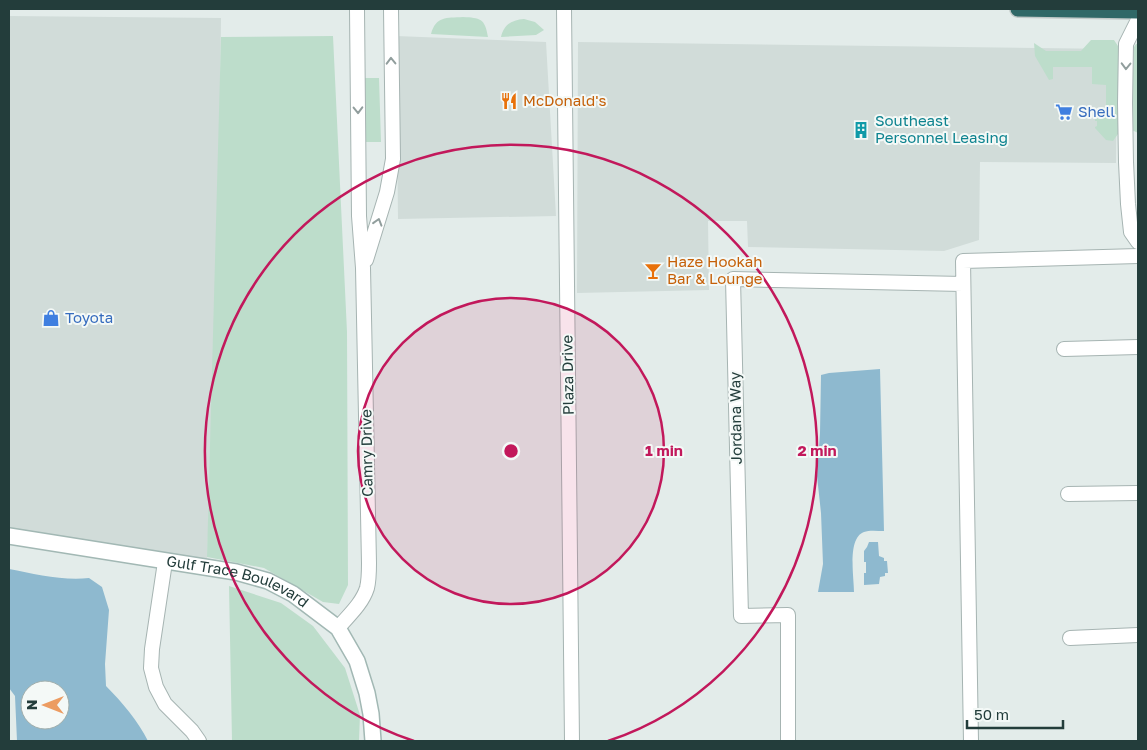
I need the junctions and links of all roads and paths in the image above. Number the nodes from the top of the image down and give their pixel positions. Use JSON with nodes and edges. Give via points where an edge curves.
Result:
{"nodes":[{"id":1,"x":356,"y":9,"type":"edge"},
{"id":2,"x":391,"y":9,"type":"edge"},
{"id":3,"x":564,"y":9,"type":"edge"},
{"id":4,"x":1018,"y":9,"type":"edge"},
{"id":5,"x":1138,"y":11,"type":"edge"},
{"id":6,"x":1138,"y":20,"type":"edge"},
{"id":7,"x":1138,"y":242,"type":"edge"},
{"id":8,"x":1138,"y":256,"type":"edge"},
{"id":9,"x":363,"y":268,"type":"junction"},
{"id":10,"x":963,"y":284,"type":"junction"},
{"id":11,"x":1138,"y":347,"type":"edge"},
{"id":12,"x":1064,"y":349,"type":"dead end"},
{"id":13,"x":1138,"y":493,"type":"edge"},
{"id":14,"x":1068,"y":494,"type":"dead end"},
{"id":15,"x":9,"y":536,"type":"edge"},
{"id":16,"x":165,"y":562,"type":"junction"},
{"id":17,"x":338,"y":628,"type":"junction"},
{"id":18,"x":1138,"y":635,"type":"edge"},
{"id":19,"x":1070,"y":638,"type":"dead end"},
{"id":20,"x":199,"y":741,"type":"edge"},
{"id":21,"x":373,"y":741,"type":"edge"},
{"id":22,"x":572,"y":741,"type":"edge"},
{"id":23,"x":788,"y":741,"type":"edge"},
{"id":24,"x":971,"y":741,"type":"edge"}],
"edges":[{"from":1,"to":9,"type":"street","name":"Camry Drive","one_way":true,"via":[[359,216]]},
{"from":9,"to":2,"type":"street","name":"Camry Drive","one_way":true,"via":[[387,192],[393,159]]},
{"from":3,"to":22,"type":"street","name":"Plaza Drive"},
{"from":4,"to":5,"type":"highway"},
{"from":6,"to":7,"type":"street","one_way":true,"via":[[1126,44],[1125,103],[1129,213],[1131,232]]},
{"from":8,"to":10,"type":"street","via":[[963,261]]},
{"from":9,"to":17,"type":"street","name":"Camry Drive","via":[[368,586]]},
{"from":10,"to":23,"type":"street","name":"Jordana Way","via":[[733,279],[741,616],[788,616]]},
{"from":10,"to":24,"type":"street"},
{"from":11,"to":12,"type":"street"},
{"from":13,"to":14,"type":"street"},
{"from":15,"to":16,"type":"street","name":"Gulf Trace Boulevard"},
{"from":16,"to":17,"type":"street","name":"Gulf Trace Boulevard","via":[[236,572],[268,581],[292,594]]},
{"from":16,"to":20,"type":"street","via":[[151,668],[165,704]]},
{"from":17,"to":21,"type":"street","name":"Gulf Trace Boulevard","via":[[356,661],[367,693]]},
{"from":18,"to":19,"type":"street"}]}
